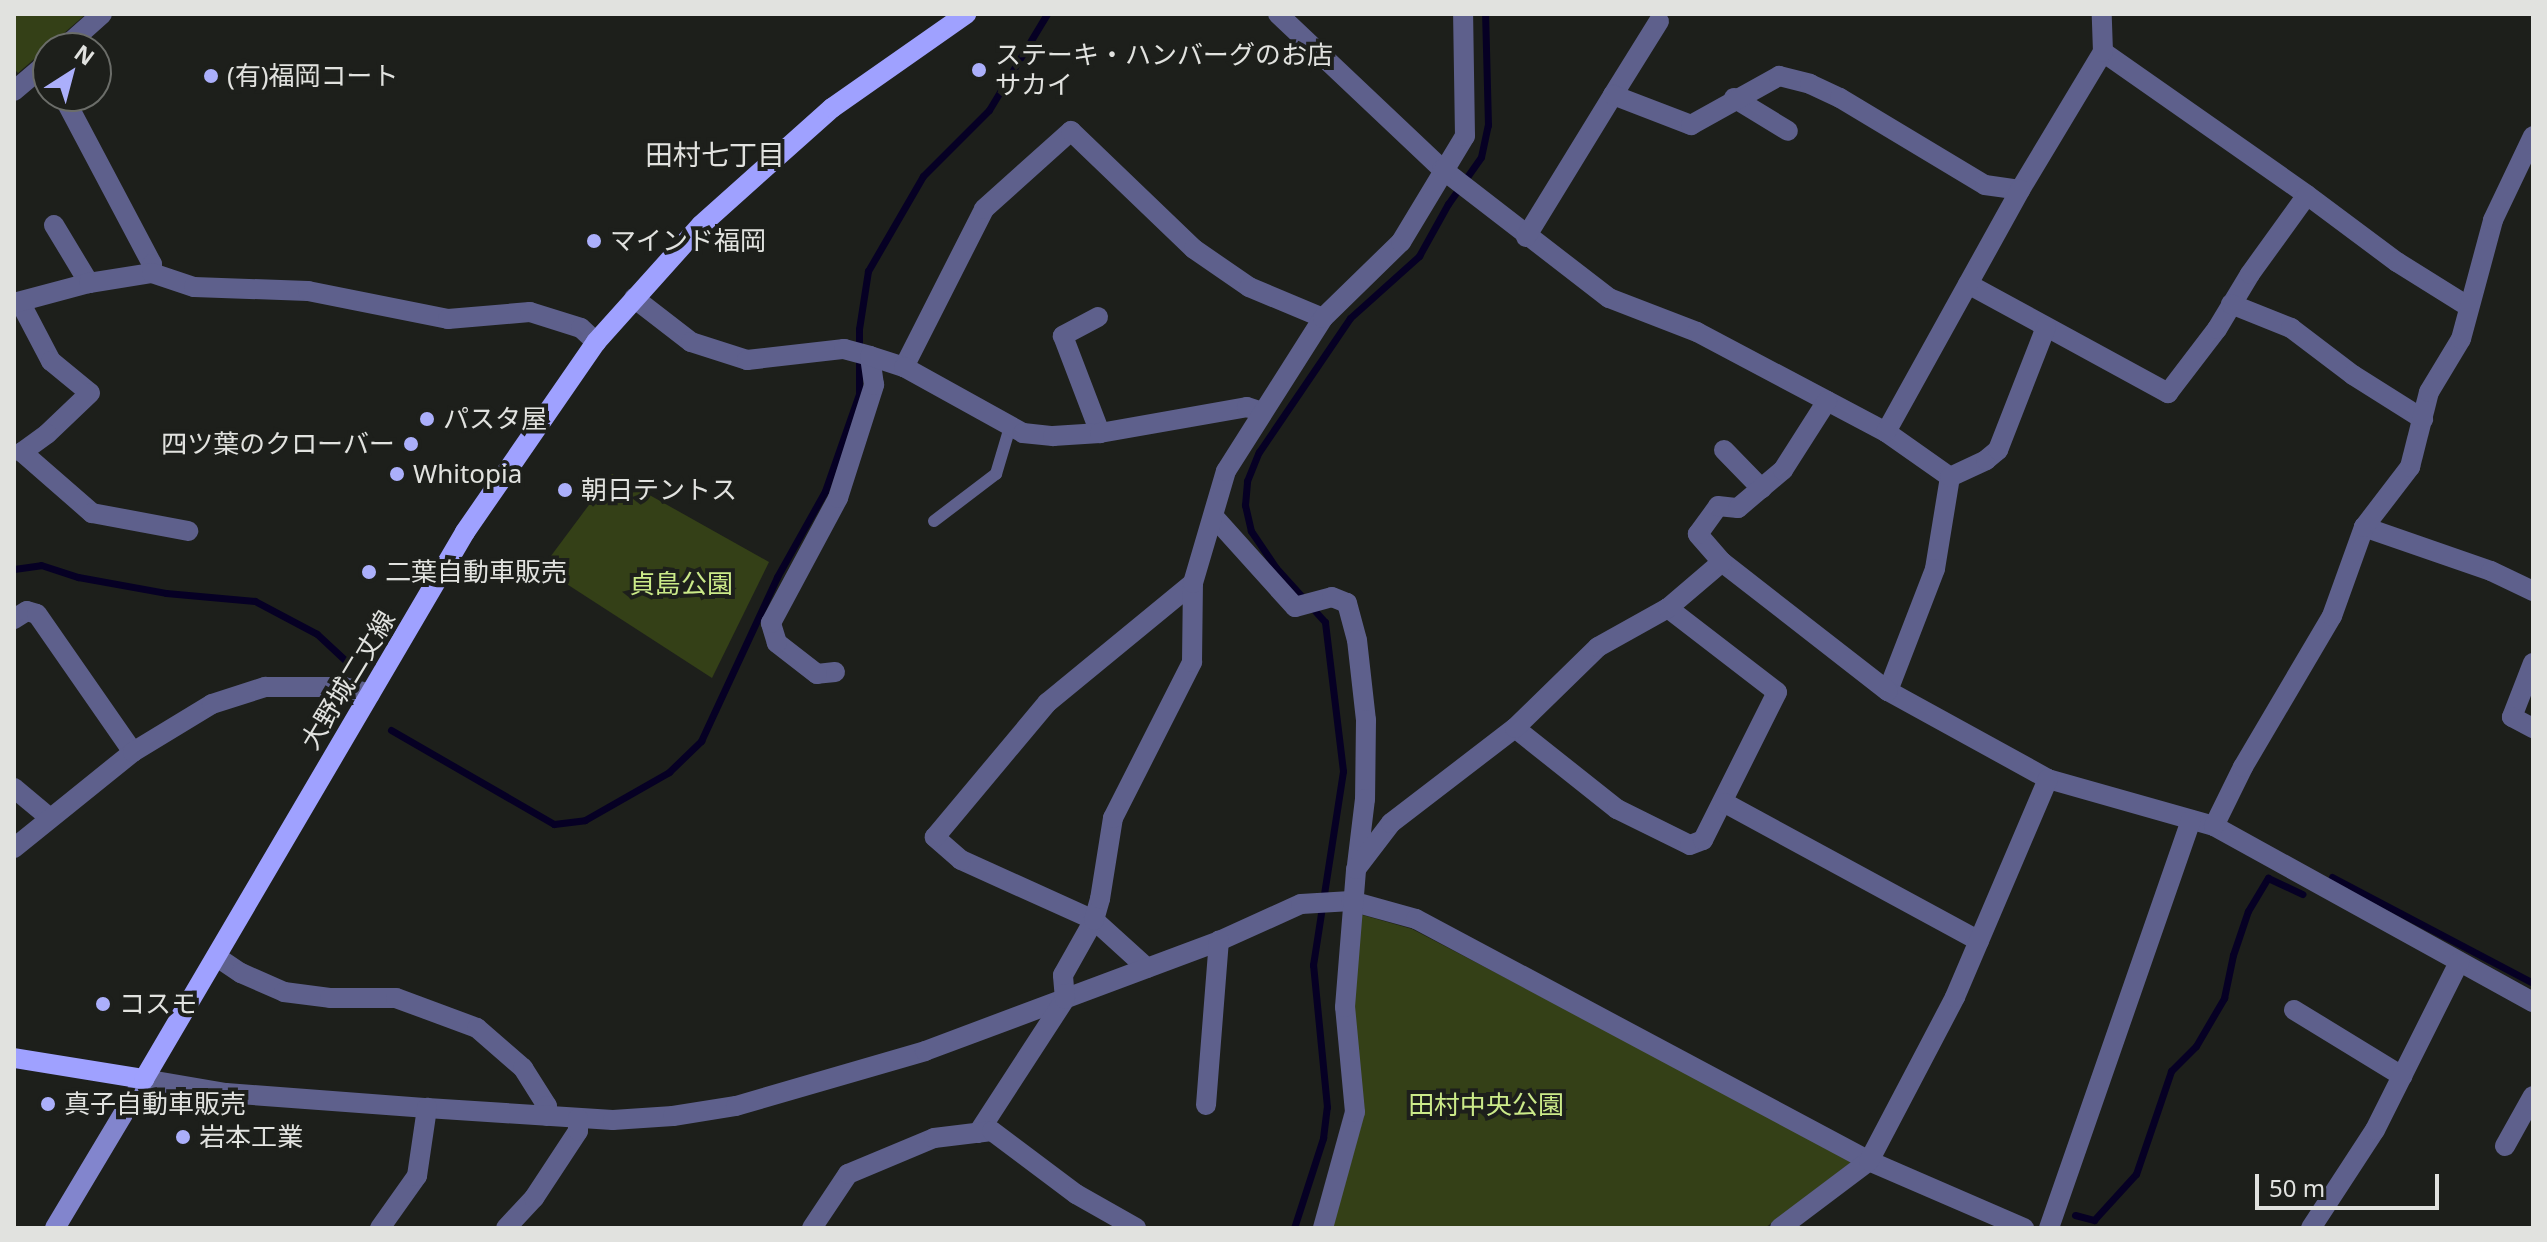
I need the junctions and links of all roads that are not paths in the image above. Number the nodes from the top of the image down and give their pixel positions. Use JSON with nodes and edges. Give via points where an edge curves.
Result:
{"nodes":[{"id":1,"x":102,"y":14,"type":"edge"},
{"id":2,"x":966,"y":14,"type":"edge"},
{"id":3,"x":1278,"y":14,"type":"edge"},
{"id":4,"x":1463,"y":14,"type":"edge"},
{"id":5,"x":2105,"y":16,"type":"edge"},
{"id":6,"x":1659,"y":21,"type":"dead end"},
{"id":7,"x":82,"y":32,"type":"edge"},
{"id":8,"x":2103,"y":52,"type":"junction"},
{"id":9,"x":32,"y":77,"type":"edge"},
{"id":10,"x":14,"y":91,"type":"edge"},
{"id":11,"x":1613,"y":95,"type":"junction"},
{"id":12,"x":1734,"y":98,"type":"junction"},
{"id":13,"x":71,"y":112,"type":"edge"},
{"id":14,"x":1788,"y":131,"type":"dead end"},
{"id":15,"x":2533,"y":136,"type":"edge"},
{"id":16,"x":1445,"y":172,"type":"junction"},
{"id":17,"x":2020,"y":190,"type":"junction"},
{"id":18,"x":2307,"y":195,"type":"junction"},
{"id":19,"x":54,"y":225,"type":"dead end"},
{"id":20,"x":1526,"y":237,"type":"junction"},
{"id":21,"x":152,"y":273,"type":"junction"},
{"id":22,"x":89,"y":283,"type":"junction"},
{"id":23,"x":1968,"y":284,"type":"junction"},
{"id":24,"x":634,"y":298,"type":"junction"},
{"id":25,"x":17,"y":302,"type":"edge"},
{"id":26,"x":2231,"y":304,"type":"junction"},
{"id":27,"x":2469,"y":307,"type":"junction"},
{"id":28,"x":1098,"y":317,"type":"dead end"},
{"id":29,"x":1323,"y":318,"type":"junction"},
{"id":30,"x":2046,"y":327,"type":"junction"},
{"id":31,"x":596,"y":342,"type":"junction"},
{"id":32,"x":870,"y":356,"type":"junction"},
{"id":33,"x":904,"y":367,"type":"junction"},
{"id":34,"x":1827,"y":401,"type":"junction"},
{"id":35,"x":1262,"y":412,"type":"junction"},
{"id":36,"x":2423,"y":419,"type":"junction"},
{"id":37,"x":1010,"y":427,"type":"junction"},
{"id":38,"x":1886,"y":432,"type":"junction"},
{"id":39,"x":1100,"y":433,"type":"junction"},
{"id":40,"x":1724,"y":450,"type":"dead end"},
{"id":41,"x":18,"y":456,"type":"edge"},
{"id":42,"x":1950,"y":477,"type":"junction"},
{"id":43,"x":1762,"y":489,"type":"junction"},
{"id":44,"x":1214,"y":517,"type":"junction"},
{"id":45,"x":934,"y":521,"type":"dead end"},
{"id":46,"x":2364,"y":527,"type":"junction"},
{"id":47,"x":188,"y":531,"type":"dead end"},
{"id":48,"x":1722,"y":562,"type":"junction"},
{"id":49,"x":1193,"y":583,"type":"junction"},
{"id":50,"x":2533,"y":591,"type":"edge"},
{"id":51,"x":1668,"y":608,"type":"junction"},
{"id":52,"x":14,"y":619,"type":"edge"},
{"id":53,"x":2533,"y":663,"type":"edge"},
{"id":54,"x":835,"y":672,"type":"dead end"},
{"id":55,"x":1888,"y":691,"type":"junction"},
{"id":56,"x":370,"y":694,"type":"junction"},
{"id":57,"x":1515,"y":728,"type":"junction"},
{"id":58,"x":2533,"y":728,"type":"edge"},
{"id":59,"x":133,"y":752,"type":"junction"},
{"id":60,"x":2048,"y":779,"type":"junction"},
{"id":61,"x":14,"y":788,"type":"edge"},
{"id":62,"x":1725,"y":803,"type":"junction"},
{"id":63,"x":50,"y":818,"type":"junction"},
{"id":64,"x":2191,"y":820,"type":"junction"},
{"id":65,"x":2214,"y":826,"type":"junction"},
{"id":66,"x":14,"y":848,"type":"edge"},
{"id":67,"x":1356,"y":869,"type":"junction"},
{"id":68,"x":1351,"y":901,"type":"junction"},
{"id":69,"x":1094,"y":920,"type":"junction"},
{"id":70,"x":1219,"y":941,"type":"junction"},
{"id":71,"x":1979,"y":941,"type":"junction"},
{"id":72,"x":217,"y":957,"type":"junction"},
{"id":73,"x":2459,"y":962,"type":"junction"},
{"id":74,"x":1147,"y":968,"type":"junction"},
{"id":75,"x":1065,"y":999,"type":"junction"},
{"id":76,"x":2533,"y":1002,"type":"edge"},
{"id":77,"x":2294,"y":1010,"type":"dead end"},
{"id":78,"x":14,"y":1058,"type":"edge"},
{"id":79,"x":2402,"y":1076,"type":"junction"},
{"id":80,"x":144,"y":1079,"type":"junction"},
{"id":81,"x":2533,"y":1096,"type":"edge"},
{"id":82,"x":1206,"y":1105,"type":"dead end"},
{"id":83,"x":427,"y":1108,"type":"junction"},
{"id":84,"x":547,"y":1116,"type":"junction"},
{"id":85,"x":578,"y":1118,"type":"junction"},
{"id":86,"x":978,"y":1133,"type":"junction"},
{"id":87,"x":2505,"y":1146,"type":"dead end"},
{"id":88,"x":1869,"y":1161,"type":"junction"},
{"id":89,"x":55,"y":1228,"type":"edge"},
{"id":90,"x":380,"y":1228,"type":"edge"},
{"id":91,"x":506,"y":1228,"type":"edge"},
{"id":92,"x":812,"y":1228,"type":"edge"},
{"id":93,"x":1136,"y":1228,"type":"edge"},
{"id":94,"x":1323,"y":1228,"type":"edge"},
{"id":95,"x":1780,"y":1228,"type":"edge"},
{"id":96,"x":2024,"y":1228,"type":"edge"},
{"id":97,"x":2049,"y":1228,"type":"edge"},
{"id":98,"x":2311,"y":1228,"type":"edge"}],
"edges":[{"from":1,"to":7,"type":"street"},
{"from":2,"to":24,"type":"main road","name":"大野城二丈線","via":[[832,108],[701,225]]},
{"from":3,"to":16,"type":"street"},
{"from":4,"to":16,"type":"street","via":[[1465,136]]},
{"from":5,"to":8,"type":"street"},
{"from":6,"to":11,"type":"street"},
{"from":8,"to":17,"type":"street"},
{"from":8,"to":18,"type":"street"},
{"from":9,"to":10,"type":"street"},
{"from":11,"to":12,"type":"street","via":[[1691,125]]},
{"from":11,"to":20,"type":"street"},
{"from":12,"to":14,"type":"street"},
{"from":12,"to":17,"type":"street","via":[[1779,76],[1810,84],[1985,185]]},
{"from":13,"to":21,"type":"street","via":[[152,264]]},
{"from":15,"to":27,"type":"street","via":[[2493,220]]},
{"from":16,"to":20,"type":"street"},
{"from":16,"to":29,"type":"street","via":[[1401,242]]},
{"from":17,"to":23,"type":"street"},
{"from":18,"to":26,"type":"street"},
{"from":18,"to":27,"type":"street"},
{"from":19,"to":22,"type":"street"},
{"from":20,"to":34,"type":"street","via":[[1609,298],[1697,332]]},
{"from":21,"to":22,"type":"street"},
{"from":21,"to":31,"type":"street","via":[[194,287],[308,291],[448,319],[530,312],[581,328]]},
{"from":22,"to":25,"type":"street"},
{"from":23,"to":30,"type":"street"},
{"from":23,"to":38,"type":"street"},
{"from":24,"to":31,"type":"main road","name":"大野城二丈線"},
{"from":24,"to":32,"type":"street","via":[[691,342],[747,360],[844,349]]},
{"from":25,"to":41,"type":"street","via":[[51,361],[90,393]]},
{"from":26,"to":30,"type":"street","via":[[2168,393]]},
{"from":26,"to":36,"type":"street","via":[[2291,328]]},
{"from":27,"to":36,"type":"street","via":[[2461,339],[2429,392]]},
{"from":28,"to":39,"type":"street","via":[[1063,336]]},
{"from":29,"to":33,"type":"street","via":[[1249,287],[1194,249],[1071,131],[984,209]]},
{"from":29,"to":35,"type":"street"},
{"from":30,"to":42,"type":"street","via":[[1998,450]]},
{"from":31,"to":56,"type":"main road","name":"大野城二丈線","via":[[465,532]]},
{"from":32,"to":33,"type":"street"},
{"from":32,"to":54,"type":"street","via":[[874,385],[838,498],[771,623],[777,643],[817,674]]},
{"from":33,"to":37,"type":"street"},
{"from":34,"to":38,"type":"street"},
{"from":34,"to":43,"type":"street","via":[[1783,470]]},
{"from":35,"to":39,"type":"street","via":[[1247,407]]},
{"from":35,"to":44,"type":"street","via":[[1226,471]]},
{"from":36,"to":46,"type":"street","via":[[2410,467]]},
{"from":37,"to":39,"type":"street","via":[[1053,436]]},
{"from":37,"to":45,"type":"lane","via":[[996,474]]},
{"from":38,"to":42,"type":"street"},
{"from":40,"to":43,"type":"street"},
{"from":41,"to":47,"type":"street","via":[[92,513]]},
{"from":42,"to":55,"type":"street","via":[[1935,569]]},
{"from":43,"to":48,"type":"street","via":[[1738,508],[1718,506],[1698,534]]},
{"from":44,"to":49,"type":"street"},
{"from":44,"to":67,"type":"street","via":[[1295,607],[1332,597],[1347,603],[1366,720],[1365,799]]},
{"from":46,"to":50,"type":"street"},
{"from":46,"to":65,"type":"street","via":[[2332,616]]},
{"from":48,"to":51,"type":"street"},
{"from":48,"to":55,"type":"street"},
{"from":49,"to":69,"type":"street","via":[[1192,662],[1113,818]]},
{"from":49,"to":69,"type":"street","via":[[1047,703],[935,837],[961,860]]},
{"from":51,"to":57,"type":"street","via":[[1598,647]]},
{"from":51,"to":62,"type":"street","via":[[1777,692]]},
{"from":52,"to":59,"type":"street","via":[[27,611],[37,614]]},
{"from":53,"to":58,"type":"street","via":[[2512,717]]},
{"from":55,"to":60,"type":"street"},
{"from":56,"to":59,"type":"street","via":[[344,687],[265,687],[212,704]]},
{"from":56,"to":72,"type":"main road","name":"大野城二丈線"},
{"from":57,"to":62,"type":"street","via":[[1617,809],[1690,845],[1703,840]]},
{"from":57,"to":67,"type":"street","via":[[1391,823]]},
{"from":59,"to":63,"type":"street"},
{"from":60,"to":64,"type":"street"},
{"from":60,"to":71,"type":"street"},
{"from":61,"to":63,"type":"street"},
{"from":62,"to":71,"type":"street"},
{"from":63,"to":66,"type":"street"},
{"from":64,"to":65,"type":"street"},
{"from":64,"to":97,"type":"street"},
{"from":65,"to":73,"type":"street"},
{"from":67,"to":68,"type":"street"},
{"from":68,"to":70,"type":"street","via":[[1309,904]]},
{"from":68,"to":88,"type":"street","via":[[1416,919]]},
{"from":68,"to":94,"type":"street","via":[[1345,1007],[1355,1112]]},
{"from":69,"to":74,"type":"street"},
{"from":69,"to":75,"type":"street","via":[[1063,975]]},
{"from":70,"to":74,"type":"street"},
{"from":70,"to":82,"type":"street"},
{"from":71,"to":88,"type":"street"},
{"from":72,"to":80,"type":"main road","name":"大野城二丈線"},
{"from":72,"to":84,"type":"street","via":[[284,992],[396,998],[477,1028],[523,1068],[547,1106]]},
{"from":73,"to":76,"type":"street"},
{"from":73,"to":79,"type":"street"},
{"from":74,"to":75,"type":"street"},
{"from":75,"to":85,"type":"street","via":[[925,1051],[736,1106],[673,1116]]},
{"from":75,"to":86,"type":"street"},
{"from":77,"to":79,"type":"street"},
{"from":78,"to":80,"type":"main road"},
{"from":79,"to":98,"type":"street","via":[[2375,1130]]},
{"from":80,"to":83,"type":"street","via":[[226,1093]]},
{"from":80,"to":89,"type":"main road"},
{"from":81,"to":87,"type":"street"},
{"from":83,"to":84,"type":"street"},
{"from":83,"to":90,"type":"street","via":[[417,1176]]},
{"from":84,"to":85,"type":"street"},
{"from":85,"to":91,"type":"street","via":[[578,1131],[534,1198]]},
{"from":86,"to":92,"type":"street","via":[[934,1138],[848,1174]]},
{"from":86,"to":93,"type":"street","via":[[992,1131],[1076,1194]]},
{"from":88,"to":95,"type":"street"},
{"from":88,"to":96,"type":"street"}]}
